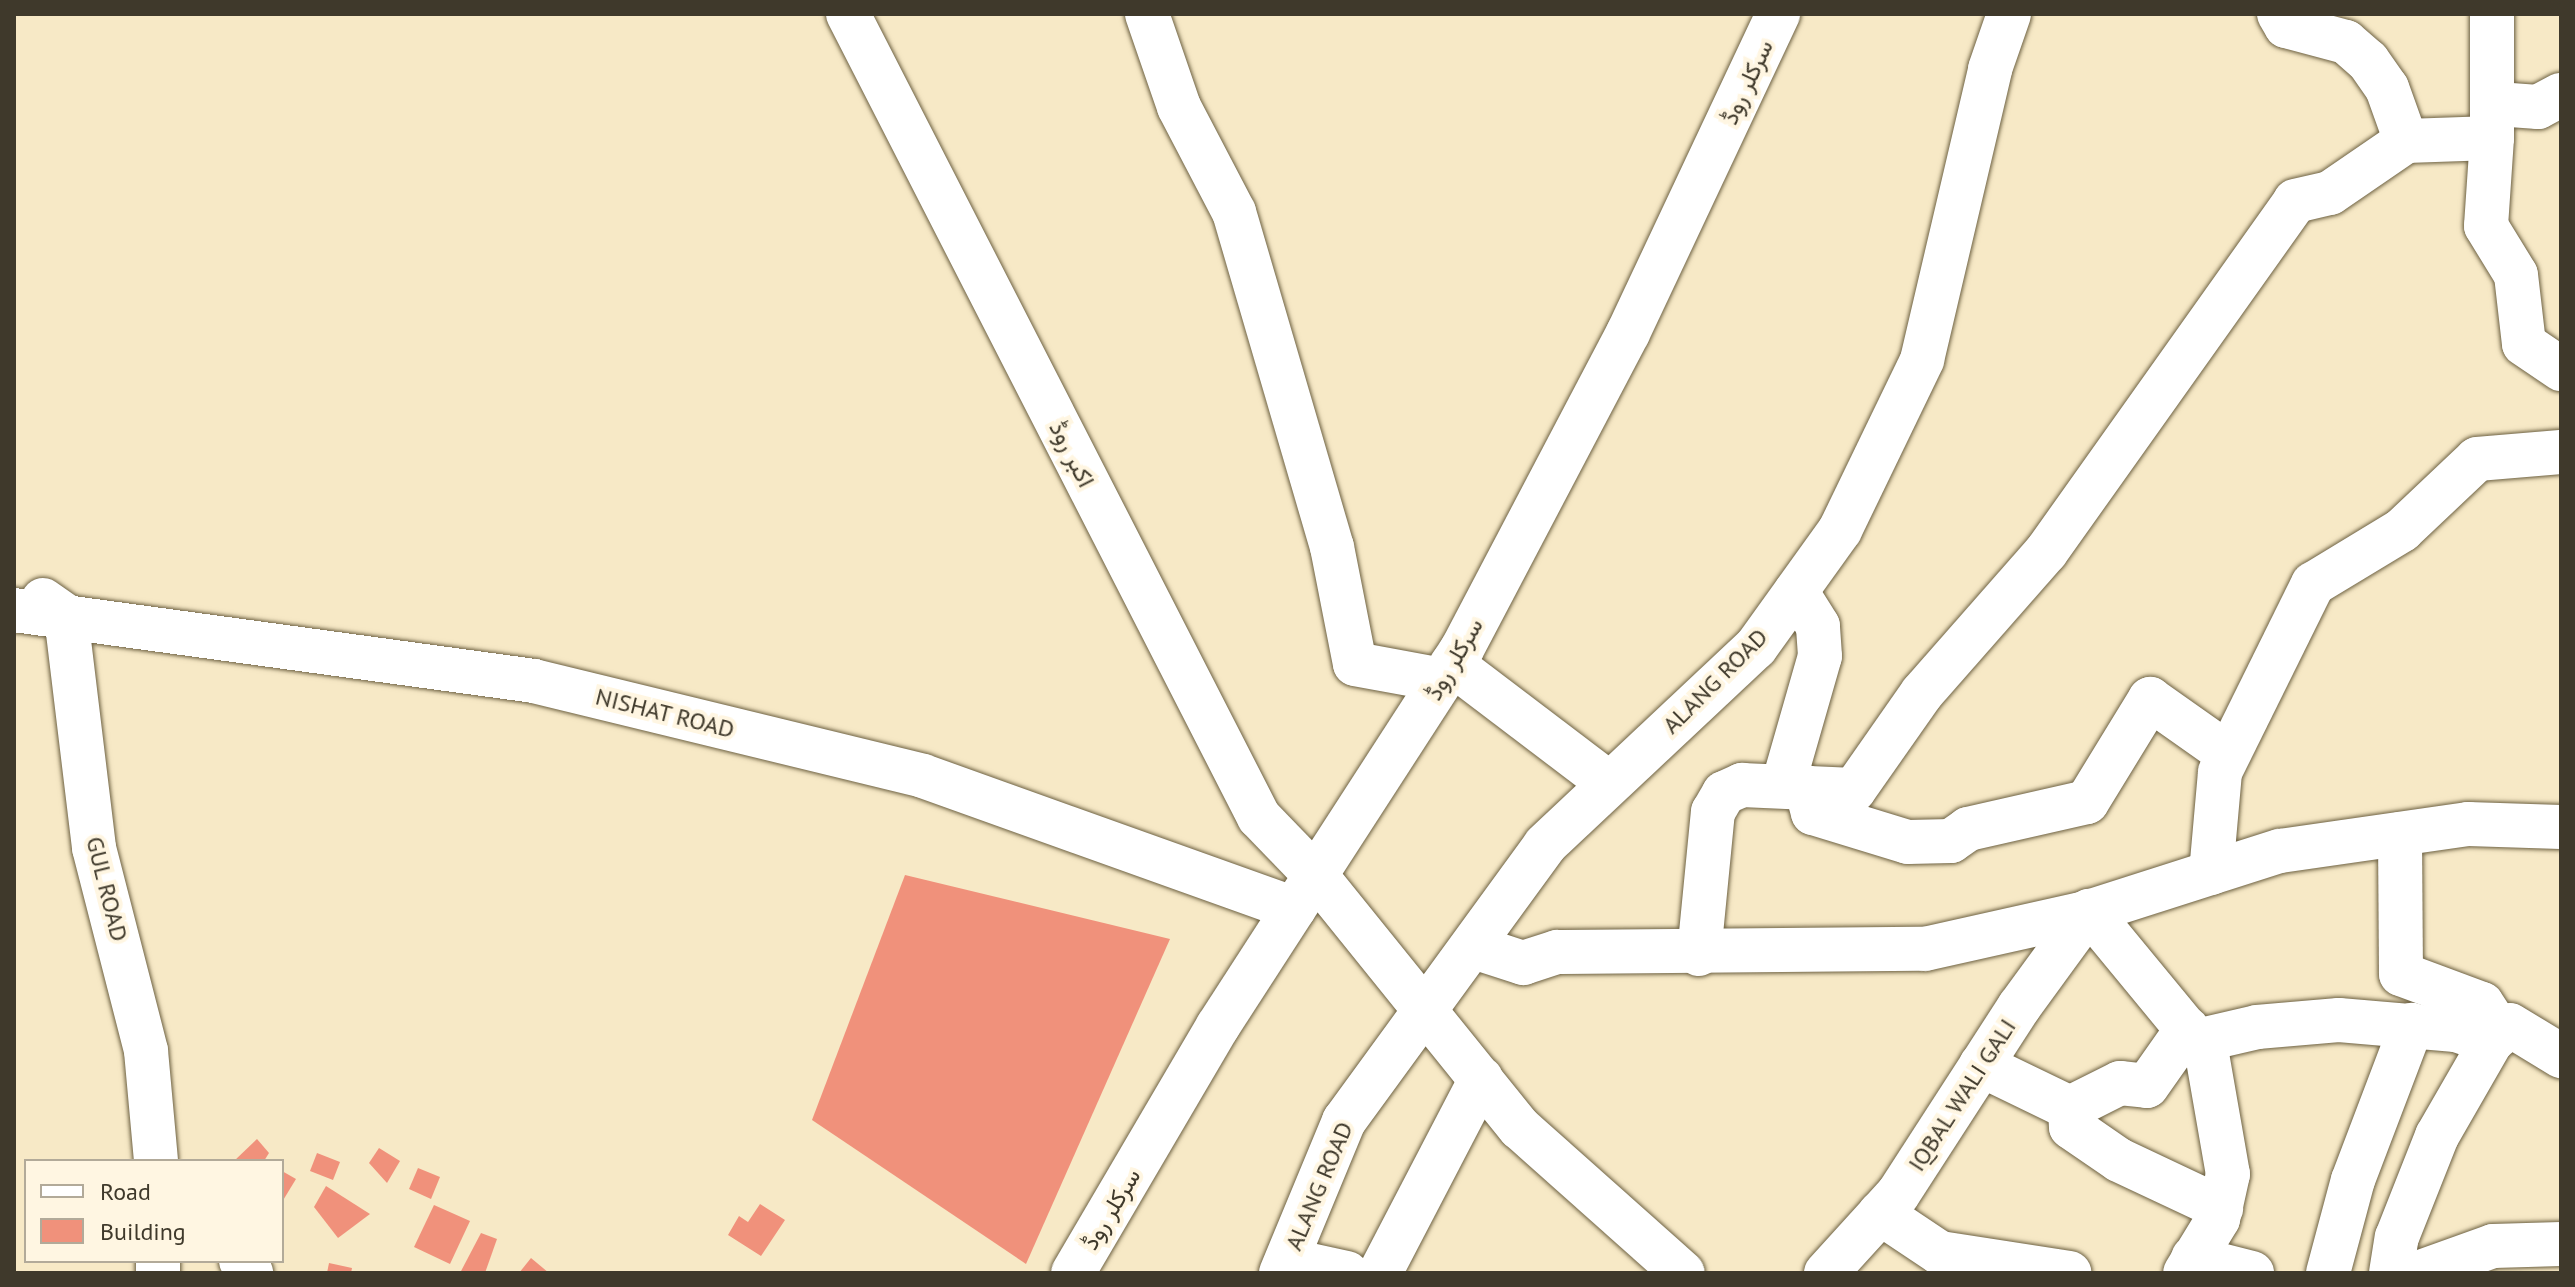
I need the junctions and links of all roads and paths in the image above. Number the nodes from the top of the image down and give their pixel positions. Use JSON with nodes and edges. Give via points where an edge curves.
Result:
{"nodes":[{"id":1,"x":848,"y":14,"type":"edge"},
{"id":2,"x":1147,"y":14,"type":"edge"},
{"id":3,"x":1778,"y":14,"type":"edge"},
{"id":4,"x":2009,"y":14,"type":"edge"},
{"id":5,"x":2279,"y":14,"type":"edge"},
{"id":6,"x":2492,"y":14,"type":"edge"},
{"id":7,"x":2561,"y":95,"type":"edge"},
{"id":8,"x":2494,"y":121,"type":"junction"},
{"id":9,"x":2406,"y":141,"type":"junction"},
{"id":10,"x":2561,"y":369,"type":"edge"},
{"id":11,"x":2561,"y":452,"type":"edge"},
{"id":12,"x":14,"y":580,"type":"edge"},
{"id":13,"x":1796,"y":591,"type":"junction"},
{"id":14,"x":14,"y":610,"type":"edge"},
{"id":15,"x":66,"y":616,"type":"junction"},
{"id":16,"x":1447,"y":672,"type":"junction"},
{"id":17,"x":2228,"y":754,"type":"junction"},
{"id":18,"x":1609,"y":783,"type":"junction"},
{"id":19,"x":1794,"y":786,"type":"junction"},
{"id":20,"x":2561,"y":827,"type":"edge"},
{"id":21,"x":2400,"y":834,"type":"junction"},
{"id":22,"x":2211,"y":873,"type":"junction"},
{"id":23,"x":1306,"y":894,"type":"junction"},
{"id":24,"x":2089,"y":911,"type":"junction"},
{"id":25,"x":1474,"y":947,"type":"junction"},
{"id":26,"x":1699,"y":954,"type":"junction"},
{"id":27,"x":1428,"y":1014,"type":"junction"},
{"id":28,"x":2412,"y":1025,"type":"junction"},
{"id":29,"x":2192,"y":1035,"type":"junction"},
{"id":30,"x":2496,"y":1037,"type":"junction"},
{"id":31,"x":2561,"y":1056,"type":"edge"},
{"id":32,"x":1981,"y":1065,"type":"junction"},
{"id":33,"x":1481,"y":1079,"type":"junction"},
{"id":34,"x":2070,"y":1108,"type":"junction"},
{"id":35,"x":156,"y":1159,"type":"edge"},
{"id":36,"x":2221,"y":1208,"type":"junction"},
{"id":37,"x":1880,"y":1213,"type":"junction"},
{"id":38,"x":2561,"y":1244,"type":"edge"},
{"id":39,"x":1284,"y":1266,"type":"edge"},
{"id":40,"x":2189,"y":1266,"type":"edge"},
{"id":41,"x":1999,"y":1268,"type":"edge"},
{"id":42,"x":1073,"y":1273,"type":"edge"},
{"id":43,"x":1347,"y":1273,"type":"edge"},
{"id":44,"x":1380,"y":1273,"type":"edge"},
{"id":45,"x":1683,"y":1273,"type":"edge"},
{"id":46,"x":1826,"y":1273,"type":"edge"},
{"id":47,"x":2069,"y":1273,"type":"edge"},
{"id":48,"x":2252,"y":1273,"type":"edge"},
{"id":49,"x":2328,"y":1273,"type":"edge"},
{"id":50,"x":2391,"y":1273,"type":"edge"},
{"id":51,"x":2418,"y":1273,"type":"edge"}],
"edges":[{"from":1,"to":23,"type":"street","name":"اکبر روڈ","via":[[1259,817]]},
{"from":2,"to":16,"type":"street","via":[[1179,107],[1234,212],[1332,547],[1355,664]]},
{"from":3,"to":16,"type":"street","name":"سرکلر روڈ","via":[[1628,333]]},
{"from":4,"to":13,"type":"street","name":"ALANG ROAD","via":[[1990,69],[1922,360],[1840,530]]},
{"from":5,"to":9,"type":"street","via":[[2286,26],[2346,42],[2368,61],[2387,88]]},
{"from":6,"to":8,"type":"street"},
{"from":7,"to":8,"type":"street"},
{"from":8,"to":9,"type":"street"},
{"from":8,"to":10,"type":"street","via":[[2486,226],[2516,275],[2524,344]]},
{"from":9,"to":19,"type":"street","via":[[2330,193],[2295,201],[2046,552],[1922,693],[1854,790]]},
{"from":11,"to":17,"type":"street","via":[[2477,459],[2402,530],[2313,584]]},
{"from":12,"to":15,"type":"street"},
{"from":13,"to":18,"type":"street","name":"ALANG ROAD","via":[[1756,647]]},
{"from":13,"to":19,"type":"street","via":[[1818,626],[1820,656]]},
{"from":14,"to":15,"type":"street","name":"NISHAT ROAD"},
{"from":15,"to":23,"type":"street","name":"NISHAT ROAD","via":[[534,681],[923,776]]},
{"from":15,"to":35,"type":"street","name":"GUL ROAD","via":[[94,848],[146,1051]]},
{"from":16,"to":18,"type":"street"},
{"from":16,"to":23,"type":"street","name":"سرکلر روڈ"},
{"from":17,"to":19,"type":"street","via":[[2150,699],[2087,802],[1968,829],[1951,841],[1908,842],[1813,813]]},
{"from":17,"to":22,"type":"street","via":[[2220,772]]},
{"from":18,"to":25,"type":"street","name":"ALANG ROAD","via":[[1545,845]]},
{"from":19,"to":26,"type":"street","via":[[1742,785],[1724,793],[1713,812]]},
{"from":20,"to":21,"type":"street","via":[[2468,824]]},
{"from":21,"to":22,"type":"street","via":[[2280,851]]},
{"from":21,"to":30,"type":"street","via":[[2401,974],[2482,1004]]},
{"from":22,"to":24,"type":"street"},
{"from":23,"to":27,"type":"street","name":"اکبر روڈ"},
{"from":23,"to":42,"type":"street","name":"سرکلر روڈ"},
{"from":24,"to":26,"type":"street","via":[[1925,949]]},
{"from":24,"to":29,"type":"street"},
{"from":24,"to":32,"type":"street","name":"IQBAL WALI GALI"},
{"from":25,"to":26,"type":"street","via":[[1523,963],[1557,952]]},
{"from":25,"to":27,"type":"street","name":"ALANG ROAD"},
{"from":27,"to":33,"type":"street","name":"اکبر روڈ"},
{"from":27,"to":39,"type":"street","name":"ALANG ROAD","via":[[1344,1121]]},
{"from":28,"to":29,"type":"street","via":[[2339,1020]]},
{"from":28,"to":30,"type":"street"},
{"from":28,"to":49,"type":"street","via":[[2353,1180]]},
{"from":29,"to":34,"type":"street","via":[[2147,1086],[2120,1083]]},
{"from":29,"to":36,"type":"street","via":[[2207,1054],[2224,1128],[2228,1174]]},
{"from":30,"to":31,"type":"street","via":[[2510,1025]]},
{"from":30,"to":50,"type":"street","via":[[2437,1136],[2397,1237]]},
{"from":32,"to":34,"type":"street"},
{"from":32,"to":37,"type":"street","name":"IQBAL WALI GALI"},
{"from":33,"to":44,"type":"street"},
{"from":33,"to":45,"type":"street","name":"اکبر روڈ","via":[[1520,1128]]},
{"from":34,"to":36,"type":"street","via":[[2071,1127],[2119,1160]]},
{"from":36,"to":40,"type":"street"},
{"from":37,"to":41,"type":"street","via":[[1940,1253]]},
{"from":37,"to":46,"type":"street","name":"IQBAL WALI GALI"},
{"from":38,"to":51,"type":"street","via":[[2493,1246]]},
{"from":39,"to":43,"type":"street"},
{"from":40,"to":48,"type":"street"},
{"from":41,"to":47,"type":"street"}]}
